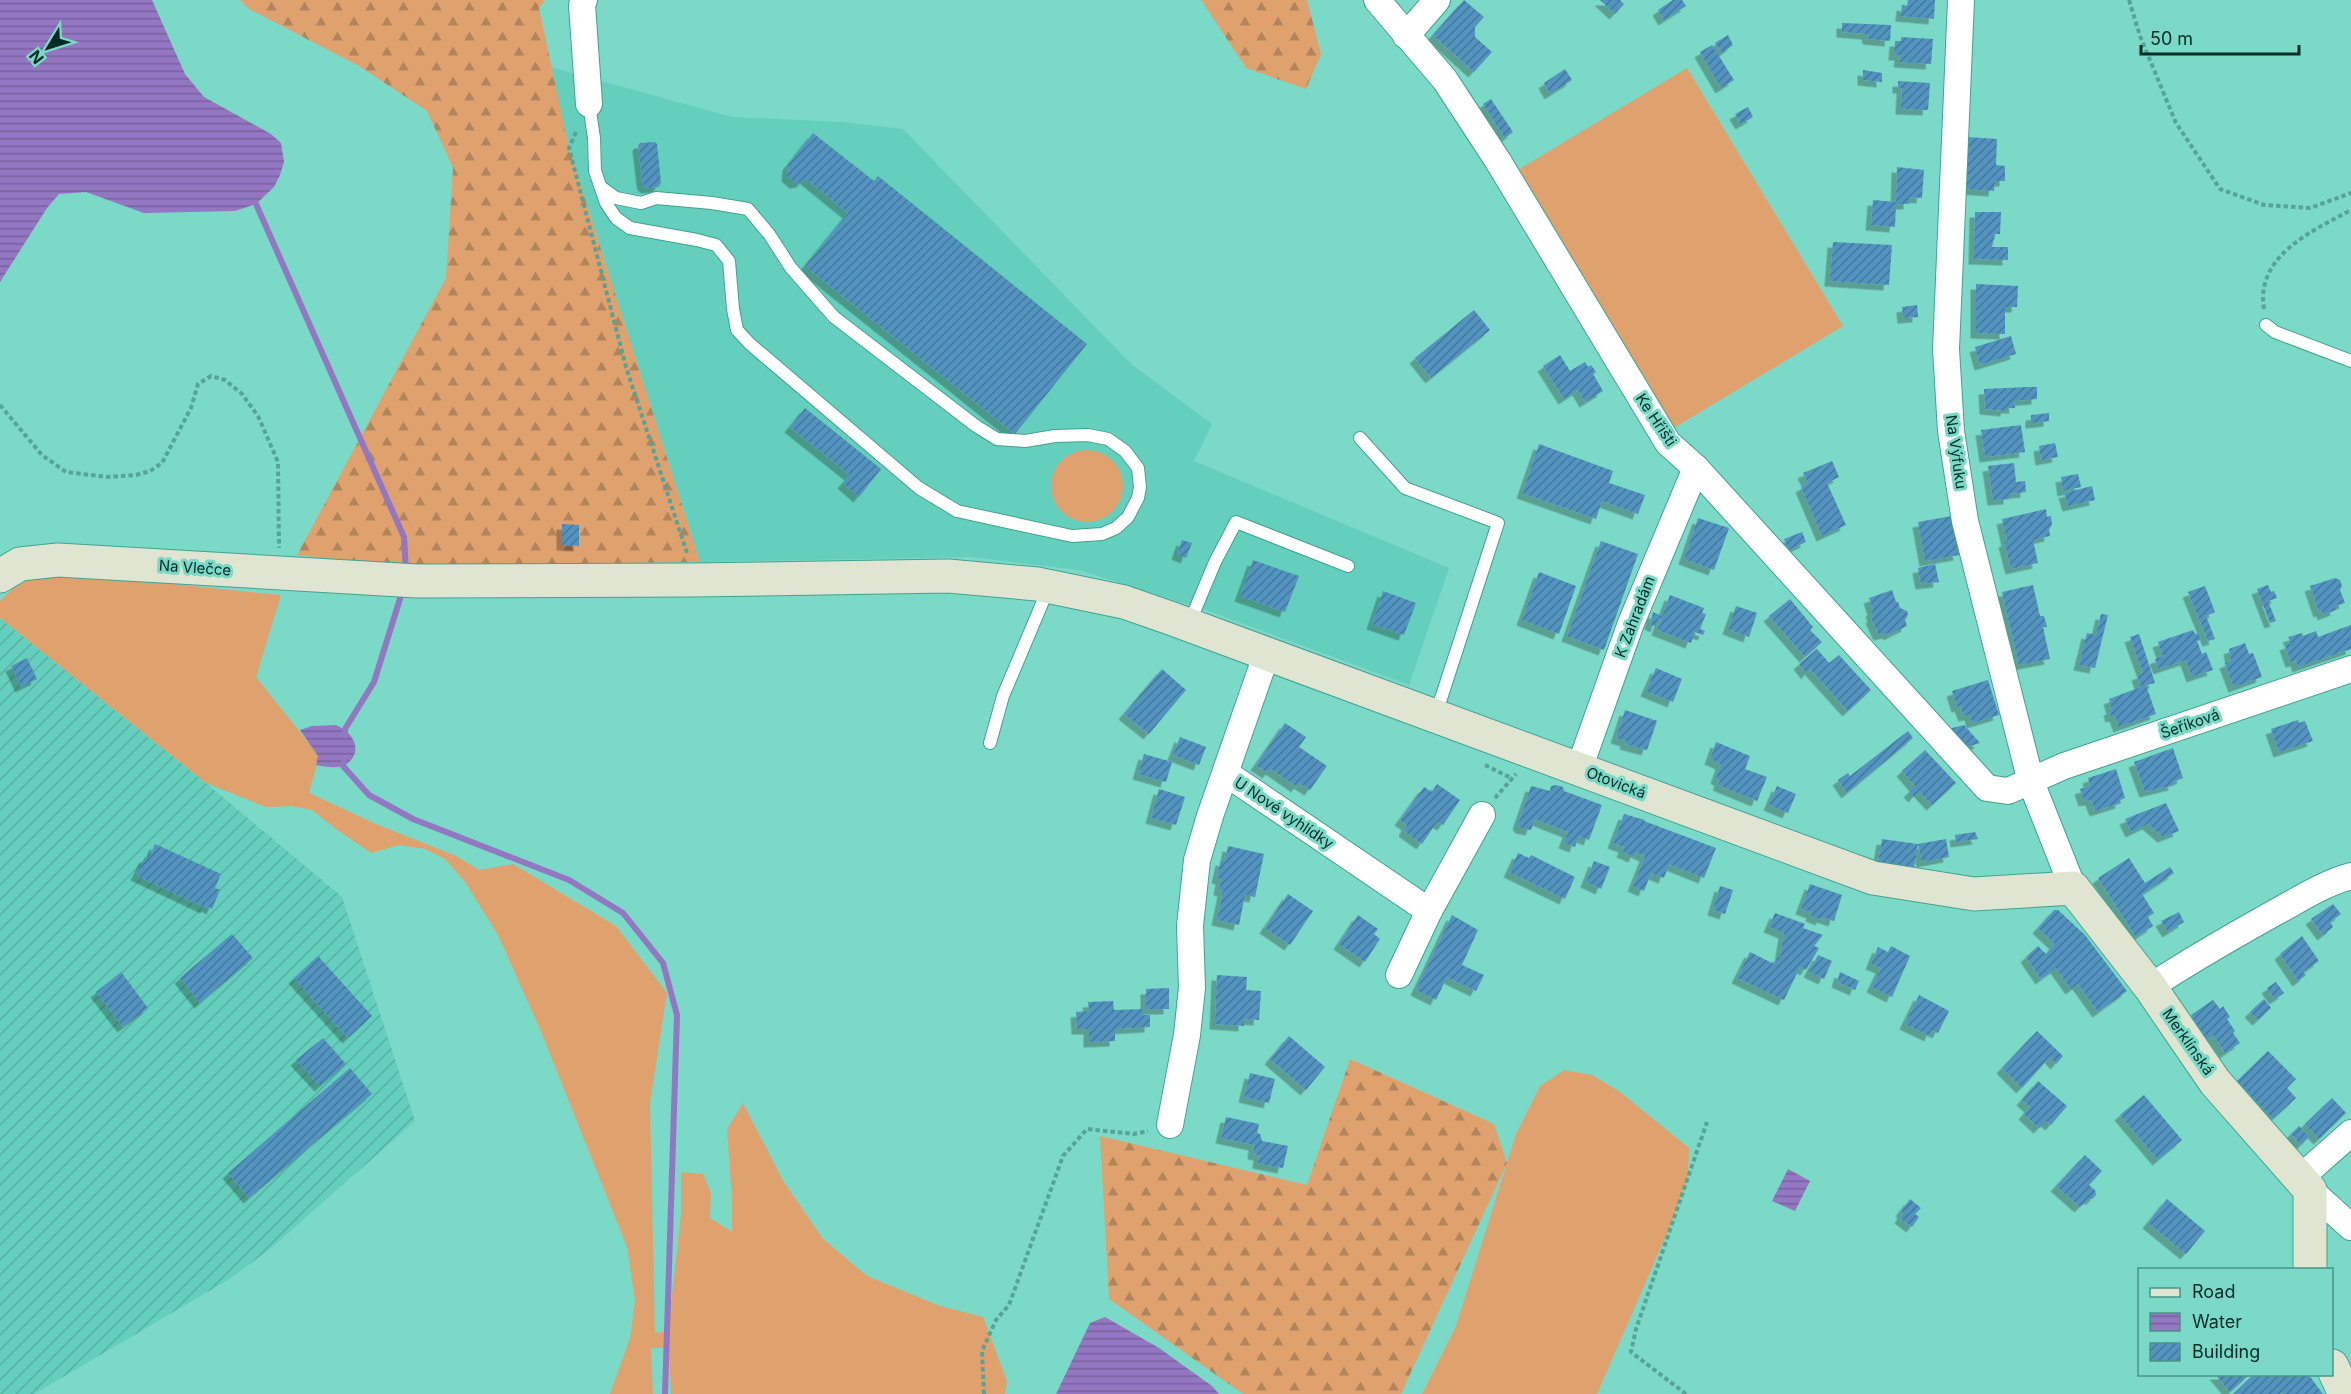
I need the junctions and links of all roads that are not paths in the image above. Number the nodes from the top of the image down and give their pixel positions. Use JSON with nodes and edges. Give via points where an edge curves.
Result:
{"nodes":[{"id":1,"x":584,"y":0,"type":"edge"},
{"id":2,"x":1377,"y":0,"type":"edge"},
{"id":3,"x":1437,"y":0,"type":"edge"},
{"id":4,"x":1961,"y":0,"type":"edge"},
{"id":5,"x":1406,"y":36,"type":"junction"},
{"id":6,"x":589,"y":104,"type":"joint"},
{"id":7,"x":601,"y":187,"type":"junction"},
{"id":8,"x":2266,"y":325,"type":"road end"},
{"id":9,"x":2351,"y":361,"type":"edge"},
{"id":10,"x":1360,"y":438,"type":"dead end"},
{"id":11,"x":1696,"y":468,"type":"junction"},
{"id":12,"x":1348,"y":566,"type":"dead end"},
{"id":13,"x":0,"y":576,"type":"edge"},
{"id":14,"x":693,"y":580,"type":"joint"},
{"id":15,"x":1050,"y":586,"type":"junction"},
{"id":16,"x":1180,"y":622,"type":"junction"},
{"id":17,"x":1267,"y":653,"type":"junction"},
{"id":18,"x":2351,"y":669,"type":"edge"},
{"id":19,"x":1435,"y":715,"type":"junction"},
{"id":20,"x":990,"y":743,"type":"dead end"},
{"id":21,"x":1579,"y":769,"type":"junction"},
{"id":22,"x":1227,"y":774,"type":"junction"},
{"id":23,"x":2031,"y":782,"type":"junction"},
{"id":24,"x":1482,"y":815,"type":"dead end"},
{"id":25,"x":2347,"y":871,"type":"edge"},
{"id":26,"x":2073,"y":888,"type":"junction"},
{"id":27,"x":1430,"y":911,"type":"junction"},
{"id":28,"x":1399,"y":975,"type":"dead end"},
{"id":29,"x":2150,"y":987,"type":"junction"},
{"id":30,"x":1170,"y":1125,"type":"road end"},
{"id":31,"x":2351,"y":1133,"type":"edge"},
{"id":32,"x":2305,"y":1184,"type":"junction"},
{"id":33,"x":2351,"y":1227,"type":"edge"},
{"id":34,"x":2310,"y":1268,"type":"edge"},
{"id":35,"x":2333,"y":1370,"type":"edge"},
{"id":36,"x":2345,"y":1394,"type":"edge"}],
"edges":[{"from":1,"to":6,"type":"street"},
{"from":2,"to":5,"type":"street","name":"Ke Hřišti"},
{"from":3,"to":5,"type":"street"},
{"from":4,"to":23,"type":"street","name":"Na Výfuku","via":[[1946,349],[1951,431],[1965,521]]},
{"from":5,"to":11,"type":"street","name":"Ke Hřišti","via":[[1445,80],[1498,161],[1668,442]]},
{"from":6,"to":7,"type":"lane"},
{"from":7,"to":7,"type":"lane","via":[[616,198],[641,203],[656,198],[748,209],[834,317],[997,439],[1025,441],[1088,435],[1108,439],[1125,451],[1138,468],[1140,487],[1128,517],[1102,534],[1072,536],[957,511],[919,488],[737,330],[729,261],[716,245],[630,228],[616,218]]},
{"from":8,"to":9,"type":"lane"},
{"from":10,"to":19,"type":"lane","via":[[1405,488],[1498,523]]},
{"from":11,"to":21,"type":"street","name":"K Zahradám","via":[[1631,623]]},
{"from":11,"to":23,"type":"street","name":"Ke Hřišti","via":[[1987,788],[2008,790]]},
{"from":12,"to":16,"type":"lane","via":[[1236,522]]},
{"from":13,"to":14,"type":"street","name":"Na Vlečce","via":[[20,564],[58,560],[393,580]]},
{"from":14,"to":15,"type":"street","name":"Otovická","via":[[948,576]]},
{"from":15,"to":16,"type":"street","name":"Otovická","via":[[1124,602]]},
{"from":15,"to":20,"type":"lane","via":[[1003,696]]},
{"from":16,"to":17,"type":"street","name":"Otovická"},
{"from":17,"to":19,"type":"street","name":"Otovická"},
{"from":17,"to":22,"type":"street"},
{"from":18,"to":23,"type":"street","name":"Šeříková","via":[[2064,766]]},
{"from":19,"to":21,"type":"street","name":"Otovická"},
{"from":21,"to":26,"type":"street","name":"Otovická","via":[[1873,878],[1974,894]]},
{"from":22,"to":27,"type":"street","name":"U Nové vyhlídky"},
{"from":22,"to":30,"type":"street","name":"U Nové vyhlídky","via":[[1197,860],[1190,926],[1192,988]]},
{"from":23,"to":26,"type":"street","name":"Na Výfuku"},
{"from":24,"to":27,"type":"street"},
{"from":25,"to":29,"type":"street"},
{"from":26,"to":29,"type":"street","name":"Merklínská"},
{"from":27,"to":28,"type":"street"},
{"from":29,"to":32,"type":"street","name":"Merklínská","via":[[2215,1082]]},
{"from":31,"to":32,"type":"street"},
{"from":32,"to":33,"type":"street","name":"Merklínská"},
{"from":32,"to":34,"type":"street"},
{"from":35,"to":36,"type":"street"}]}
